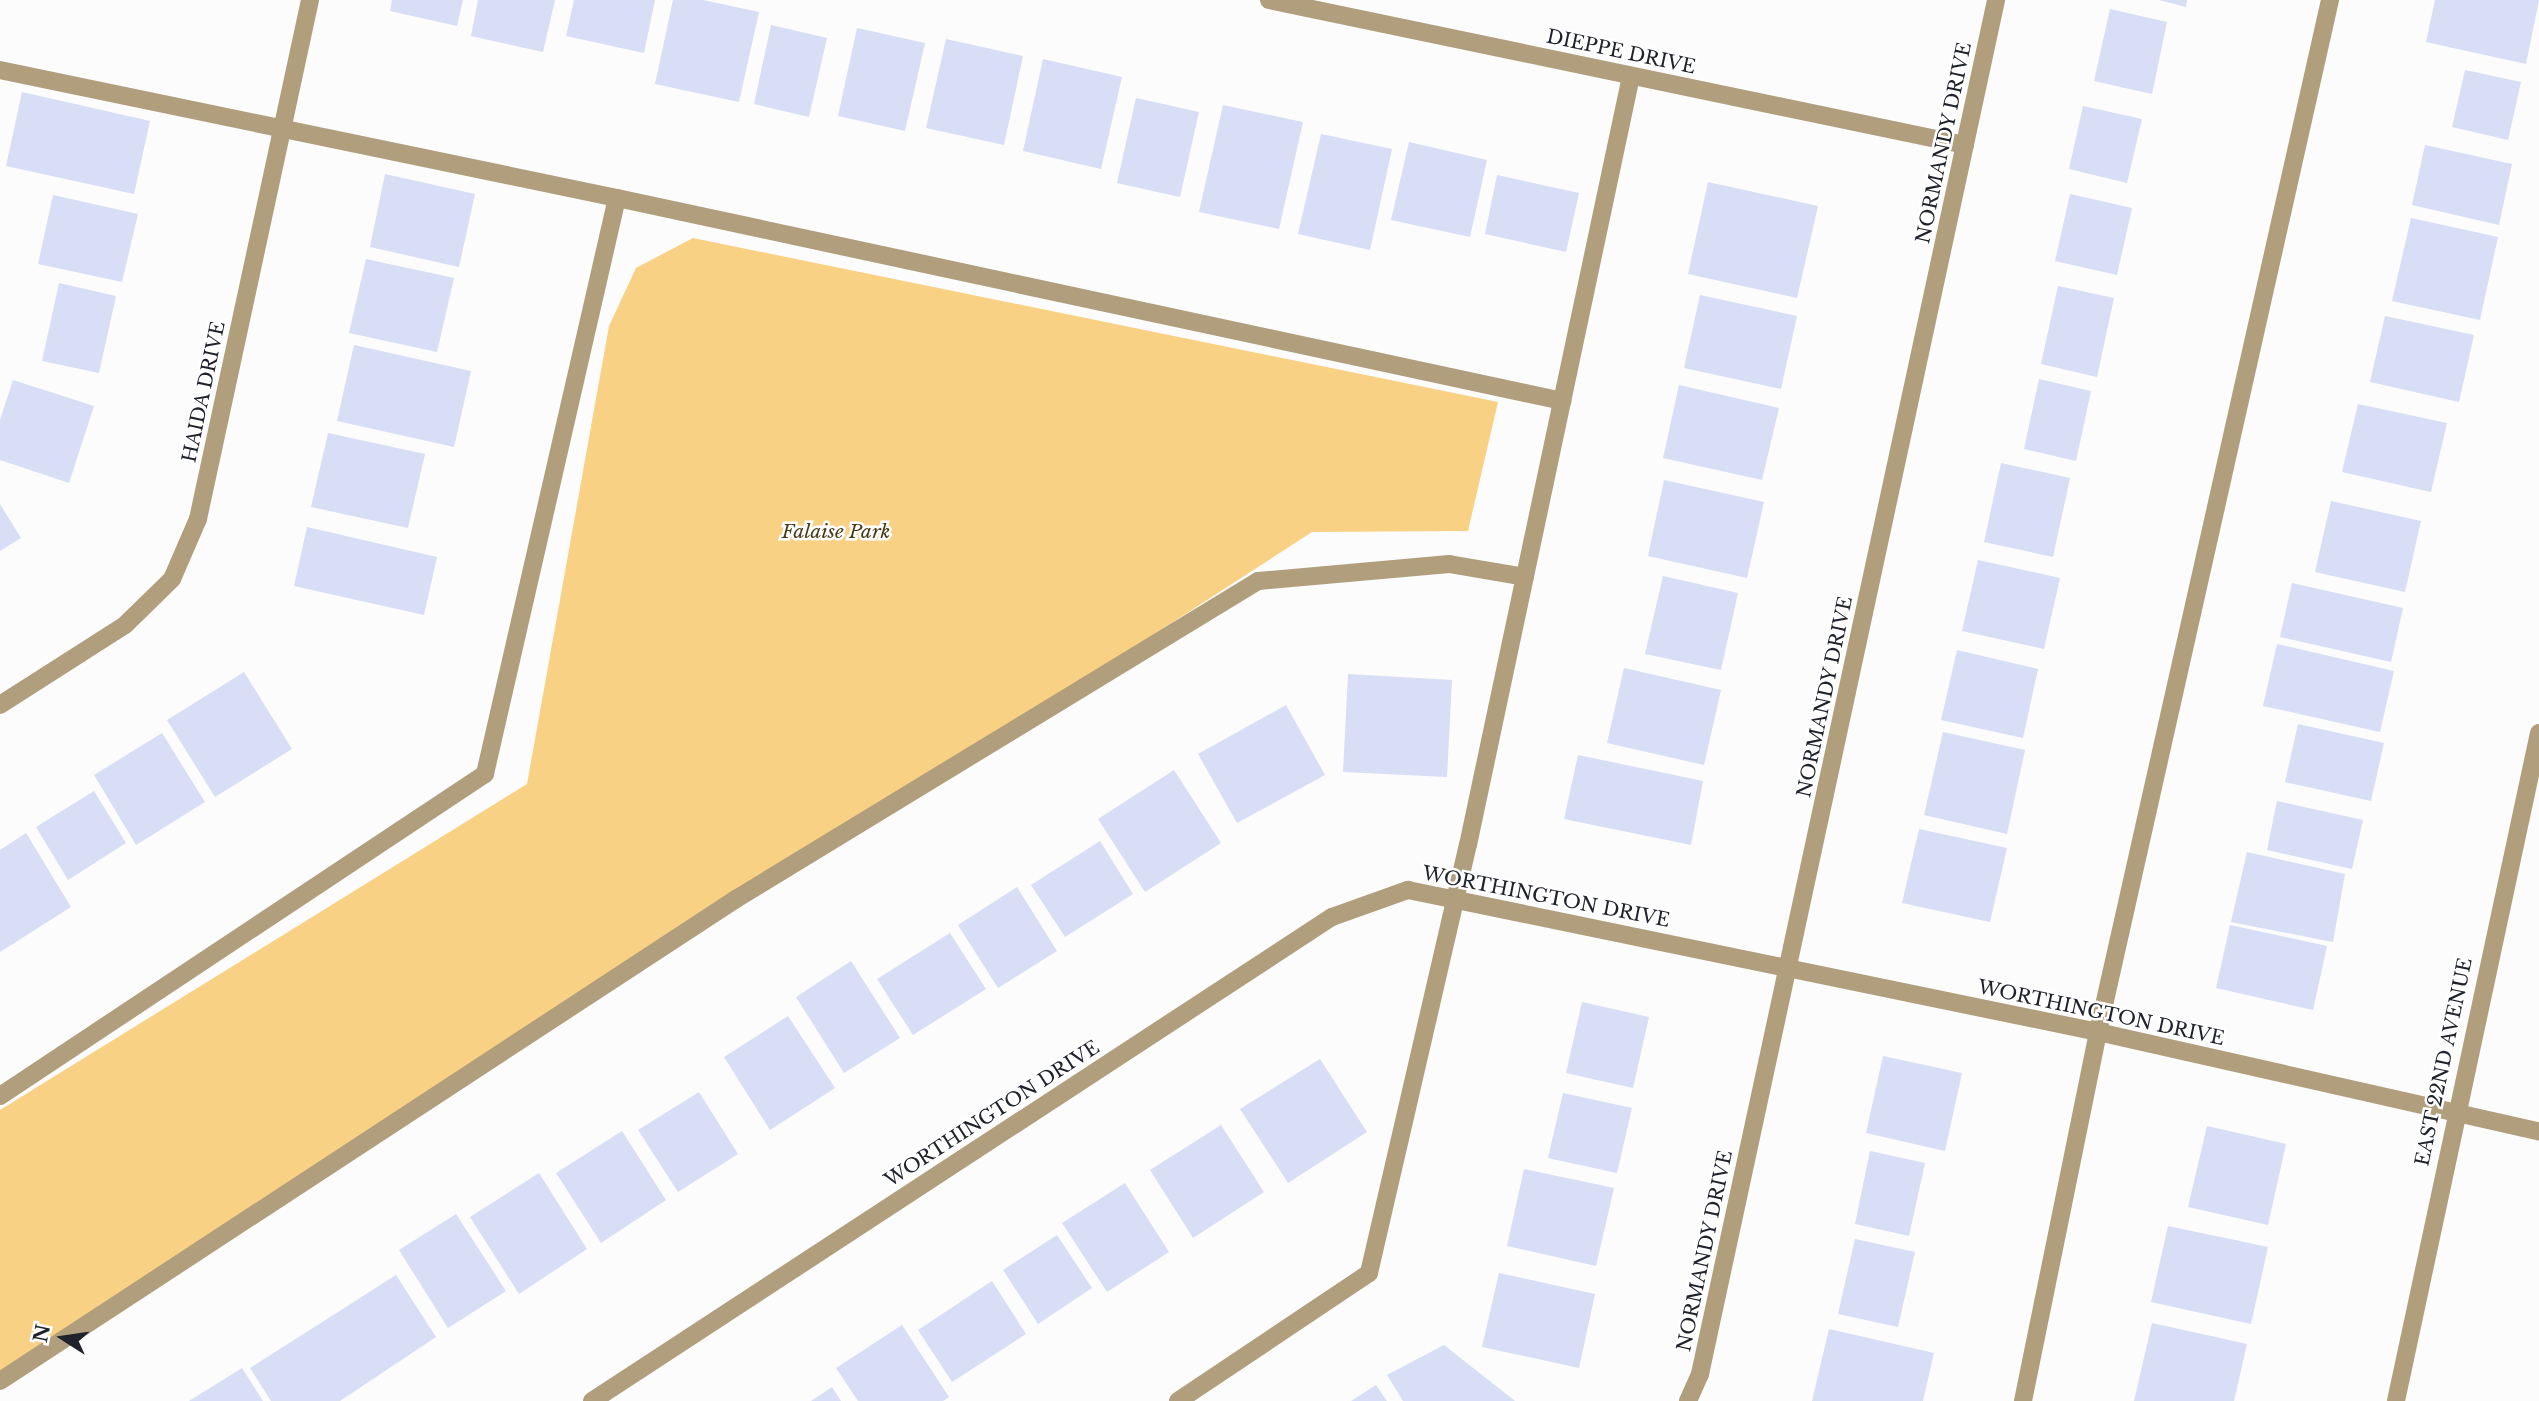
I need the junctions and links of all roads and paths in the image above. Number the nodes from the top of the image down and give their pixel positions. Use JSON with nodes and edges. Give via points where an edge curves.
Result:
{"nodes":[{"id":1,"x":310,"y":0,"type":"edge"},
{"id":2,"x":1269,"y":0,"type":"edge"},
{"id":3,"x":1996,"y":0,"type":"edge"},
{"id":4,"x":2330,"y":0,"type":"edge"},
{"id":5,"x":0,"y":70,"type":"edge"},
{"id":6,"x":1631,"y":76,"type":"junction"},
{"id":7,"x":281,"y":131,"type":"junction"},
{"id":8,"x":1965,"y":145,"type":"junction"},
{"id":9,"x":617,"y":198,"type":"junction"},
{"id":10,"x":1562,"y":401,"type":"junction"},
{"id":11,"x":1525,"y":577,"type":"junction"},
{"id":12,"x":0,"y":705,"type":"edge"},
{"id":13,"x":2539,"y":733,"type":"edge"},
{"id":14,"x":1457,"y":898,"type":"junction"},
{"id":15,"x":1788,"y":968,"type":"junction"},
{"id":16,"x":2098,"y":1032,"type":"junction"},
{"id":17,"x":0,"y":1097,"type":"edge"},
{"id":18,"x":2454,"y":1113,"type":"junction"},
{"id":19,"x":2539,"y":1131,"type":"edge"},
{"id":20,"x":0,"y":1381,"type":"edge"},
{"id":21,"x":592,"y":1401,"type":"edge"},
{"id":22,"x":1178,"y":1401,"type":"edge"},
{"id":23,"x":1688,"y":1401,"type":"edge"},
{"id":24,"x":2023,"y":1401,"type":"edge"},
{"id":25,"x":2396,"y":1401,"type":"edge"}],
"edges":[{"from":1,"to":7,"type":"street","name":"HAIDA DRIVE"},
{"from":2,"to":6,"type":"street","name":"DIEPPE DRIVE"},
{"from":3,"to":8,"type":"street","name":"NORMANDY DRIVE"},
{"from":4,"to":16,"type":"street"},
{"from":5,"to":7,"type":"street"},
{"from":6,"to":8,"type":"street","name":"DIEPPE DRIVE"},
{"from":6,"to":10,"type":"street"},
{"from":7,"to":9,"type":"street"},
{"from":7,"to":12,"type":"street","name":"HAIDA DRIVE","via":[[198,519],[172,579],[125,625]]},
{"from":8,"to":15,"type":"street","name":"NORMANDY DRIVE"},
{"from":9,"to":10,"type":"street"},
{"from":9,"to":17,"type":"street","via":[[485,774]]},
{"from":10,"to":11,"type":"street"},
{"from":11,"to":14,"type":"street"},
{"from":11,"to":20,"type":"street","via":[[1449,564],[1258,581],[736,899]]},
{"from":13,"to":18,"type":"street","name":"EAST 22ND AVENUE"},
{"from":14,"to":15,"type":"street","name":"WORTHINGTON DRIVE"},
{"from":14,"to":21,"type":"street","name":"WORTHINGTON DRIVE","via":[[1408,890],[1332,917]]},
{"from":14,"to":22,"type":"street","via":[[1369,1273]]},
{"from":15,"to":16,"type":"street","name":"WORTHINGTON DRIVE"},
{"from":15,"to":23,"type":"street","name":"NORMANDY DRIVE","via":[[1700,1374]]},
{"from":16,"to":18,"type":"street","name":"WORTHINGTON DRIVE"},
{"from":16,"to":24,"type":"street"},
{"from":18,"to":19,"type":"street","name":"WORTHINGTON DRIVE"},
{"from":18,"to":25,"type":"street","name":"EAST 22ND AVENUE"}]}
